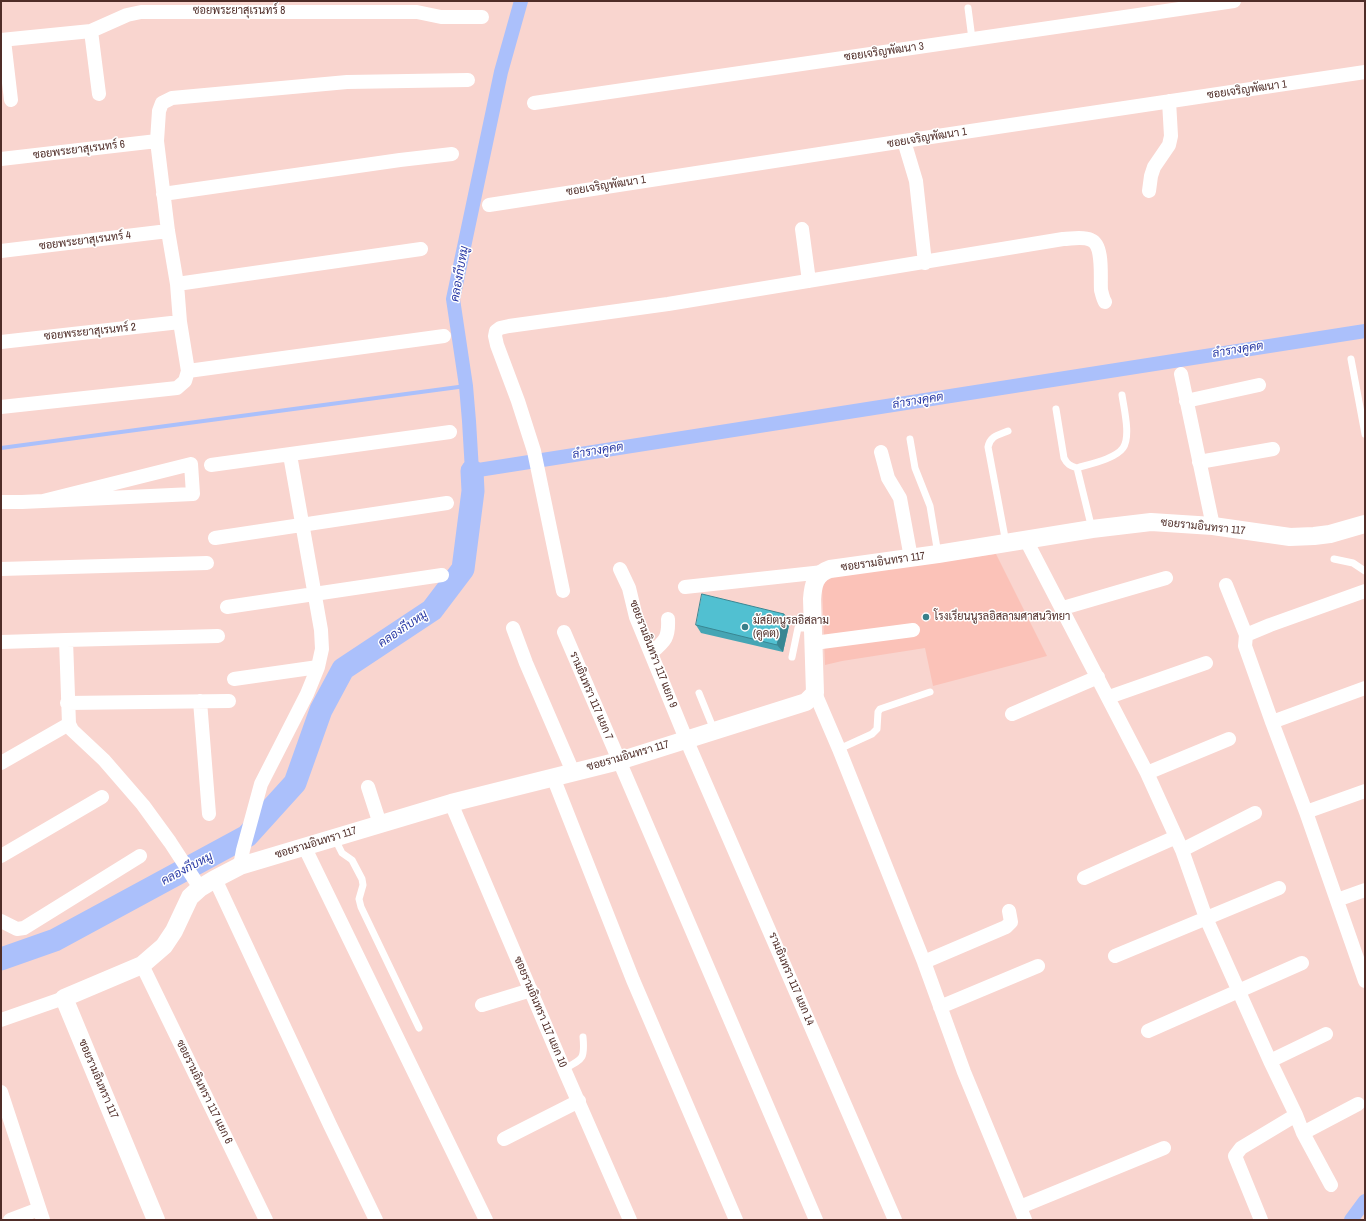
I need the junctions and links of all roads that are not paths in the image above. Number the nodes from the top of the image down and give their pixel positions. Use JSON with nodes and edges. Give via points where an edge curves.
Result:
{"nodes":[{"id":1,"x":1234,"y":1,"type":"edge"},
{"id":2,"x":172,"y":6,"type":"edge"},
{"id":3,"x":417,"y":6,"type":"edge"},
{"id":4,"x":968,"y":8,"type":"dead end"},
{"id":5,"x":482,"y":17,"type":"dead end"},
{"id":6,"x":91,"y":32,"type":"junction"},
{"id":7,"x":972,"y":39,"type":"junction"},
{"id":8,"x":2,"y":40,"type":"edge"},
{"id":9,"x":1365,"y":72,"type":"edge"},
{"id":10,"x":468,"y":80,"type":"dead end"},
{"id":11,"x":99,"y":94,"type":"dead end"},
{"id":12,"x":11,"y":100,"type":"dead end"},
{"id":13,"x":1169,"y":101,"type":"junction"},
{"id":14,"x":534,"y":103,"type":"dead end"},
{"id":15,"x":157,"y":141,"type":"junction"},
{"id":16,"x":904,"y":141,"type":"junction"},
{"id":17,"x":452,"y":154,"type":"dead end"},
{"id":18,"x":1,"y":159,"type":"edge"},
{"id":19,"x":1149,"y":191,"type":"dead end"},
{"id":20,"x":163,"y":194,"type":"junction"},
{"id":21,"x":489,"y":204,"type":"dead end"},
{"id":22,"x":802,"y":229,"type":"dead end"},
{"id":23,"x":168,"y":231,"type":"junction"},
{"id":24,"x":421,"y":249,"type":"dead end"},
{"id":25,"x":1,"y":251,"type":"edge"},
{"id":26,"x":925,"y":263,"type":"junction"},
{"id":27,"x":809,"y":281,"type":"junction"},
{"id":28,"x":177,"y":284,"type":"junction"},
{"id":29,"x":1105,"y":302,"type":"dead end"},
{"id":30,"x":180,"y":322,"type":"junction"},
{"id":31,"x":444,"y":336,"type":"dead end"},
{"id":32,"x":1,"y":342,"type":"edge"},
{"id":33,"x":1351,"y":359,"type":"dead end"},
{"id":34,"x":188,"y":371,"type":"junction"},
{"id":35,"x":1181,"y":374,"type":"dead end"},
{"id":36,"x":1259,"y":386,"type":"dead end"},
{"id":37,"x":1122,"y":395,"type":"dead end"},
{"id":38,"x":1186,"y":401,"type":"junction"},
{"id":39,"x":1,"y":407,"type":"edge"},
{"id":40,"x":1056,"y":409,"type":"dead end"},
{"id":41,"x":1008,"y":431,"type":"dead end"},
{"id":42,"x":450,"y":432,"type":"dead end"},
{"id":43,"x":1365,"y":434,"type":"edge"},
{"id":44,"x":910,"y":439,"type":"dead end"},
{"id":45,"x":1273,"y":449,"type":"dead end"},
{"id":46,"x":881,"y":452,"type":"dead end"},
{"id":47,"x":290,"y":455,"type":"junction"},
{"id":48,"x":1199,"y":462,"type":"junction"},
{"id":49,"x":211,"y":465,"type":"dead end"},
{"id":50,"x":1077,"y":468,"type":"junction"},
{"id":51,"x":43,"y":501,"type":"junction"},
{"id":52,"x":1,"y":502,"type":"edge"},
{"id":53,"x":447,"y":503,"type":"dead end"},
{"id":54,"x":1365,"y":524,"type":"edge"},
{"id":55,"x":302,"y":525,"type":"junction"},
{"id":56,"x":1213,"y":526,"type":"junction"},
{"id":57,"x":1092,"y":529,"type":"junction"},
{"id":58,"x":215,"y":538,"type":"dead end"},
{"id":59,"x":1026,"y":540,"type":"junction"},
{"id":60,"x":1006,"y":543,"type":"junction"},
{"id":61,"x":938,"y":554,"type":"junction"},
{"id":62,"x":911,"y":558,"type":"junction"},
{"id":63,"x":1334,"y":559,"type":"dead end"},
{"id":64,"x":207,"y":563,"type":"dead end"},
{"id":65,"x":1,"y":569,"type":"edge"},
{"id":66,"x":620,"y":569,"type":"dead end"},
{"id":67,"x":1365,"y":571,"type":"edge"},
{"id":68,"x":822,"y":572,"type":"junction"},
{"id":69,"x":442,"y":576,"type":"dead end"},
{"id":70,"x":1166,"y":578,"type":"dead end"},
{"id":71,"x":1226,"y":585,"type":"dead end"},
{"id":72,"x":685,"y":587,"type":"dead end"},
{"id":73,"x":563,"y":591,"type":"dead end"},
{"id":74,"x":1365,"y":591,"type":"edge"},
{"id":75,"x":314,"y":595,"type":"junction"},
{"id":76,"x":227,"y":607,"type":"dead end"},
{"id":77,"x":1063,"y":608,"type":"junction"},
{"id":78,"x":668,"y":619,"type":"dead end"},
{"id":79,"x":512,"y":628,"type":"dead end"},
{"id":80,"x":913,"y":630,"type":"dead end"},
{"id":81,"x":564,"y":632,"type":"dead end"},
{"id":82,"x":1246,"y":634,"type":"junction"},
{"id":83,"x":813,"y":635,"type":"junction"},
{"id":84,"x":218,"y":636,"type":"dead end"},
{"id":85,"x":66,"y":640,"type":"junction"},
{"id":86,"x":1,"y":642,"type":"edge"},
{"id":87,"x":651,"y":653,"type":"junction"},
{"id":88,"x":792,"y":657,"type":"dead end"},
{"id":89,"x":1206,"y":663,"type":"dead end"},
{"id":90,"x":318,"y":667,"type":"junction"},
{"id":91,"x":1098,"y":677,"type":"junction"},
{"id":92,"x":234,"y":679,"type":"dead end"},
{"id":93,"x":1365,"y":688,"type":"edge"},
{"id":94,"x":930,"y":692,"type":"dead end"},
{"id":95,"x":699,"y":693,"type":"dead end"},
{"id":96,"x":815,"y":693,"type":"junction"},
{"id":97,"x":1109,"y":697,"type":"junction"},
{"id":98,"x":200,"y":701,"type":"junction"},
{"id":99,"x":229,"y":701,"type":"dead end"},
{"id":100,"x":68,"y":703,"type":"junction"},
{"id":101,"x":1012,"y":714,"type":"dead end"},
{"id":102,"x":1272,"y":722,"type":"junction"},
{"id":103,"x":69,"y":724,"type":"junction"},
{"id":104,"x":714,"y":730,"type":"junction"},
{"id":105,"x":686,"y":739,"type":"junction"},
{"id":106,"x":1229,"y":739,"type":"dead end"},
{"id":107,"x":839,"y":749,"type":"junction"},
{"id":108,"x":618,"y":760,"type":"junction"},
{"id":109,"x":1,"y":763,"type":"edge"},
{"id":110,"x":572,"y":772,"type":"junction"},
{"id":111,"x":1147,"y":773,"type":"junction"},
{"id":112,"x":553,"y":777,"type":"junction"},
{"id":113,"x":368,"y":787,"type":"dead end"},
{"id":114,"x":1365,"y":791,"type":"edge"},
{"id":115,"x":102,"y":797,"type":"dead end"},
{"id":116,"x":451,"y":803,"type":"junction"},
{"id":117,"x":1306,"y":812,"type":"junction"},
{"id":118,"x":1255,"y":813,"type":"dead end"},
{"id":119,"x":209,"y":814,"type":"dead end"},
{"id":120,"x":380,"y":824,"type":"junction"},
{"id":121,"x":334,"y":837,"type":"junction"},
{"id":122,"x":1179,"y":843,"type":"junction"},
{"id":123,"x":304,"y":846,"type":"junction"},
{"id":124,"x":1,"y":856,"type":"edge"},
{"id":125,"x":140,"y":856,"type":"dead end"},
{"id":126,"x":241,"y":858,"type":"junction"},
{"id":127,"x":1084,"y":878,"type":"dead end"},
{"id":128,"x":215,"y":879,"type":"junction"},
{"id":129,"x":195,"y":881,"type":"junction"},
{"id":130,"x":1279,"y":888,"type":"dead end"},
{"id":131,"x":1365,"y":890,"type":"edge"},
{"id":132,"x":1337,"y":900,"type":"junction"},
{"id":133,"x":1009,"y":911,"type":"dead end"},
{"id":134,"x":1206,"y":918,"type":"junction"},
{"id":135,"x":1,"y":921,"type":"edge"},
{"id":136,"x":1115,"y":956,"type":"dead end"},
{"id":137,"x":924,"y":962,"type":"junction"},
{"id":138,"x":1302,"y":963,"type":"dead end"},
{"id":139,"x":142,"y":965,"type":"junction"},
{"id":140,"x":1038,"y":966,"type":"dead end"},
{"id":141,"x":1365,"y":981,"type":"edge"},
{"id":142,"x":531,"y":990,"type":"junction"},
{"id":143,"x":1238,"y":992,"type":"junction"},
{"id":144,"x":64,"y":998,"type":"junction"},
{"id":145,"x":482,"y":1005,"type":"dead end"},
{"id":146,"x":940,"y":1007,"type":"junction"},
{"id":147,"x":1,"y":1020,"type":"edge"},
{"id":148,"x":420,"y":1028,"type":"dead end"},
{"id":149,"x":1148,"y":1031,"type":"dead end"},
{"id":150,"x":1326,"y":1034,"type":"dead end"},
{"id":151,"x":583,"y":1037,"type":"dead end"},
{"id":152,"x":1270,"y":1062,"type":"junction"},
{"id":153,"x":564,"y":1069,"type":"junction"},
{"id":154,"x":1,"y":1092,"type":"edge"},
{"id":155,"x":579,"y":1102,"type":"junction"},
{"id":156,"x":1358,"y":1104,"type":"dead end"},
{"id":157,"x":1296,"y":1115,"type":"junction"},
{"id":158,"x":1303,"y":1133,"type":"junction"},
{"id":159,"x":504,"y":1139,"type":"dead end"},
{"id":160,"x":1164,"y":1148,"type":"dead end"},
{"id":161,"x":1331,"y":1185,"type":"dead end"},
{"id":162,"x":41,"y":1214,"type":"edge"},
{"id":163,"x":1023,"y":1214,"type":"edge"},
{"id":164,"x":10,"y":1220,"type":"edge"},
{"id":165,"x":156,"y":1220,"type":"edge"},
{"id":166,"x":266,"y":1220,"type":"edge"},
{"id":167,"x":376,"y":1220,"type":"edge"},
{"id":168,"x":486,"y":1220,"type":"edge"},
{"id":169,"x":630,"y":1220,"type":"edge"},
{"id":170,"x":736,"y":1220,"type":"edge"},
{"id":171,"x":816,"y":1220,"type":"edge"},
{"id":172,"x":896,"y":1220,"type":"edge"},
{"id":173,"x":1261,"y":1220,"type":"edge"}],
"edges":[{"from":1,"to":7,"type":"street","name":"ซอยเจริญพัฒนา 3"},
{"from":2,"to":3,"type":"street","name":"ซอยพระยาสุเรนทร์ 8"},
{"from":2,"to":6,"type":"street","name":"ซอยพระยาสุเรนทร์ 8","via":[[127,15]]},
{"from":3,"to":5,"type":"street","name":"ซอยพระยาสุเรนทร์ 8","via":[[441,17]]},
{"from":4,"to":7,"type":"lane"},
{"from":6,"to":8,"type":"street","name":"ซอยพระยาสุเรนทร์ 8"},
{"from":6,"to":11,"type":"street"},
{"from":7,"to":14,"type":"street","name":"ซอยเจริญพัฒนา 3"},
{"from":8,"to":12,"type":"street"},
{"from":9,"to":13,"type":"street","name":"ซอยเจริญพัฒนา 1"},
{"from":10,"to":15,"type":"street","via":[[347,82],[172,98],[162,103]]},
{"from":13,"to":16,"type":"street","name":"ซอยเจริญพัฒนา 1"},
{"from":13,"to":19,"type":"street","via":[[1171,136],[1169,145],[1150,176]]},
{"from":15,"to":18,"type":"street","name":"ซอยพระยาสุเรนทร์ 6"},
{"from":15,"to":20,"type":"street"},
{"from":16,"to":21,"type":"street","name":"ซอยเจริญพัฒนา 1"},
{"from":16,"to":26,"type":"street","via":[[916,181]]},
{"from":17,"to":20,"type":"street"},
{"from":20,"to":23,"type":"street"},
{"from":22,"to":27,"type":"street"},
{"from":23,"to":25,"type":"street","name":"ซอยพระยาสุเรนทร์ 4"},
{"from":23,"to":28,"type":"street"},
{"from":24,"to":28,"type":"street"},
{"from":26,"to":27,"type":"street"},
{"from":26,"to":29,"type":"street","via":[[1063,239],[1083,238],[1097,244],[1100,253],[1101,292]]},
{"from":27,"to":73,"type":"street","via":[[509,326],[496,331],[497,345],[534,450]]},
{"from":28,"to":30,"type":"street"},
{"from":30,"to":32,"type":"street","name":"ซอยพระยาสุเรนทร์ 2"},
{"from":30,"to":34,"type":"street"},
{"from":31,"to":34,"type":"street"},
{"from":33,"to":43,"type":"lane"},
{"from":34,"to":39,"type":"street","via":[[185,381],[177,388]]},
{"from":35,"to":38,"type":"street"},
{"from":36,"to":38,"type":"street"},
{"from":37,"to":50,"type":"lane","via":[[1127,434],[1123,449],[1102,461]]},
{"from":38,"to":48,"type":"street"},
{"from":40,"to":50,"type":"lane","via":[[1064,458],[1071,467]]},
{"from":41,"to":60,"type":"lane","via":[[992,437],[988,447]]},
{"from":42,"to":47,"type":"street"},
{"from":44,"to":61,"type":"lane","via":[[915,468],[930,506]]},
{"from":45,"to":48,"type":"street"},
{"from":46,"to":62,"type":"street","via":[[888,478],[900,498]]},
{"from":47,"to":49,"type":"street"},
{"from":47,"to":55,"type":"street"},
{"from":48,"to":56,"type":"street"},
{"from":50,"to":57,"type":"lane"},
{"from":51,"to":51,"type":"street","via":[[193,494],[191,464],[139,477]]},
{"from":51,"to":52,"type":"street"},
{"from":53,"to":55,"type":"street"},
{"from":54,"to":56,"type":"street","name":"ซอยรามอินทรา 117","via":[[1314,536],[1290,536]]},
{"from":55,"to":58,"type":"street"},
{"from":55,"to":75,"type":"street"},
{"from":56,"to":57,"type":"street","name":"ซอยรามอินทรา 117","via":[[1151,522]]},
{"from":57,"to":59,"type":"street","name":"ซอยรามอินทรา 117"},
{"from":59,"to":60,"type":"street","name":"ซอยรามอินทรา 117"},
{"from":59,"to":77,"type":"street"},
{"from":60,"to":61,"type":"street","name":"ซอยรามอินทรา 117"},
{"from":61,"to":62,"type":"street","name":"ซอยรามอินทรา 117"},
{"from":62,"to":68,"type":"street","name":"ซอยรามอินทรา 117"},
{"from":63,"to":67,"type":"lane","via":[[1353,563]]},
{"from":64,"to":65,"type":"street"},
{"from":66,"to":87,"type":"street","name":"ซอยรามอินทรา 117 แยก 9"},
{"from":68,"to":72,"type":"street"},
{"from":68,"to":83,"type":"street","via":[[815,580],[813,588]]},
{"from":69,"to":75,"type":"street"},
{"from":70,"to":77,"type":"street"},
{"from":71,"to":82,"type":"street"},
{"from":74,"to":82,"type":"street"},
{"from":75,"to":76,"type":"street"},
{"from":75,"to":90,"type":"street","via":[[321,630],[322,649]]},
{"from":77,"to":91,"type":"street"},
{"from":78,"to":87,"type":"street","via":[[667,637]]},
{"from":79,"to":110,"type":"street"},
{"from":80,"to":83,"type":"street"},
{"from":81,"to":108,"type":"street","name":"รามอินทรา 117 แยก 7"},
{"from":82,"to":102,"type":"street","via":[[1245,646]]},
{"from":83,"to":88,"type":"lane","via":[[798,628]]},
{"from":83,"to":96,"type":"street"},
{"from":84,"to":85,"type":"street"},
{"from":85,"to":86,"type":"street"},
{"from":85,"to":100,"type":"street"},
{"from":87,"to":105,"type":"street","name":"ซอยรามอินทรา 117 แยก 9"},
{"from":89,"to":97,"type":"street"},
{"from":90,"to":92,"type":"street"},
{"from":90,"to":126,"type":"street","via":[[262,784]]},
{"from":91,"to":97,"type":"street"},
{"from":91,"to":101,"type":"street"},
{"from":93,"to":102,"type":"street"},
{"from":94,"to":107,"type":"lane","via":[[880,709],[877,729],[872,734]]},
{"from":95,"to":104,"type":"lane"},
{"from":96,"to":104,"type":"street","name":"ซอยรามอินทรา 117","via":[[806,702]]},
{"from":96,"to":107,"type":"street"},
{"from":97,"to":111,"type":"street"},
{"from":98,"to":99,"type":"street"},
{"from":98,"to":100,"type":"street"},
{"from":98,"to":119,"type":"street"},
{"from":100,"to":103,"type":"street"},
{"from":102,"to":117,"type":"street"},
{"from":103,"to":109,"type":"street"},
{"from":103,"to":129,"type":"street","via":[[143,805]]},
{"from":104,"to":105,"type":"street","name":"ซอยรามอินทรา 117"},
{"from":105,"to":108,"type":"street","name":"ซอยรามอินทรา 117"},
{"from":105,"to":172,"type":"street","name":"รามอินทรา 117 แยก 14"},
{"from":106,"to":111,"type":"street"},
{"from":107,"to":137,"type":"street"},
{"from":108,"to":110,"type":"street","name":"ซอยรามอินทรา 117"},
{"from":108,"to":171,"type":"street","name":"รามอินทรา 117 แยก 7"},
{"from":110,"to":112,"type":"street","name":"ซอยรามอินทรา 117"},
{"from":111,"to":122,"type":"street"},
{"from":112,"to":116,"type":"street","name":"ซอยรามอินทรา 117"},
{"from":112,"to":170,"type":"street","via":[[633,980]]},
{"from":113,"to":120,"type":"street"},
{"from":114,"to":117,"type":"street"},
{"from":115,"to":124,"type":"street"},
{"from":116,"to":120,"type":"street","name":"ซอยรามอินทรา 117"},
{"from":116,"to":142,"type":"street","name":"ซอยรามอินทรา 117 แยก 10"},
{"from":117,"to":132,"type":"street"},
{"from":118,"to":122,"type":"street"},
{"from":120,"to":121,"type":"street","name":"ซอยรามอินทรา 117"},
{"from":121,"to":123,"type":"street","name":"ซอยรามอินทรา 117"},
{"from":121,"to":148,"type":"lane","via":[[342,853],[352,860],[362,879],[361,907]]},
{"from":122,"to":127,"type":"street"},
{"from":122,"to":134,"type":"street"},
{"from":123,"to":126,"type":"street","name":"ซอยรามอินทรา 117"},
{"from":123,"to":168,"type":"street"},
{"from":125,"to":135,"type":"street","via":[[24,928],[17,929]]},
{"from":126,"to":128,"type":"street","name":"ซอยรามอินทรา 117"},
{"from":128,"to":129,"type":"street","name":"ซอยรามอินทรา 117"},
{"from":128,"to":167,"type":"street"},
{"from":129,"to":139,"type":"street","name":"ซอยรามอินทรา 117","via":[[174,931],[164,946]]},
{"from":130,"to":134,"type":"street"},
{"from":131,"to":132,"type":"street"},
{"from":132,"to":141,"type":"street"},
{"from":133,"to":137,"type":"street","via":[[1011,922],[1006,927]]},
{"from":134,"to":136,"type":"street"},
{"from":134,"to":143,"type":"street"},
{"from":137,"to":146,"type":"street"},
{"from":138,"to":143,"type":"street"},
{"from":139,"to":144,"type":"street","name":"ซอยรามอินทรา 117"},
{"from":139,"to":166,"type":"street","name":"ซอยรามอินทรา 117 แยก 6"},
{"from":140,"to":146,"type":"street"},
{"from":142,"to":145,"type":"street"},
{"from":142,"to":153,"type":"street","name":"ซอยรามอินทรา 117 แยก 10"},
{"from":143,"to":149,"type":"street"},
{"from":143,"to":152,"type":"street"},
{"from":144,"to":147,"type":"street"},
{"from":144,"to":165,"type":"street","name":"ซอยรามอินทรา 117"},
{"from":146,"to":163,"type":"street"},
{"from":150,"to":152,"type":"street"},
{"from":151,"to":153,"type":"lane","via":[[583,1056]]},
{"from":152,"to":157,"type":"street"},
{"from":153,"to":155,"type":"street","name":"ซอยรามอินทรา 117 แยก 10"},
{"from":154,"to":162,"type":"street"},
{"from":155,"to":159,"type":"street"},
{"from":155,"to":169,"type":"street","name":"ซอยรามอินทรา 117 แยก 10"},
{"from":156,"to":158,"type":"street"},
{"from":157,"to":158,"type":"street"},
{"from":157,"to":173,"type":"street","via":[[1241,1148],[1235,1156]]},
{"from":158,"to":161,"type":"street"},
{"from":160,"to":163,"type":"street"},
{"from":162,"to":164,"type":"street"}]}
